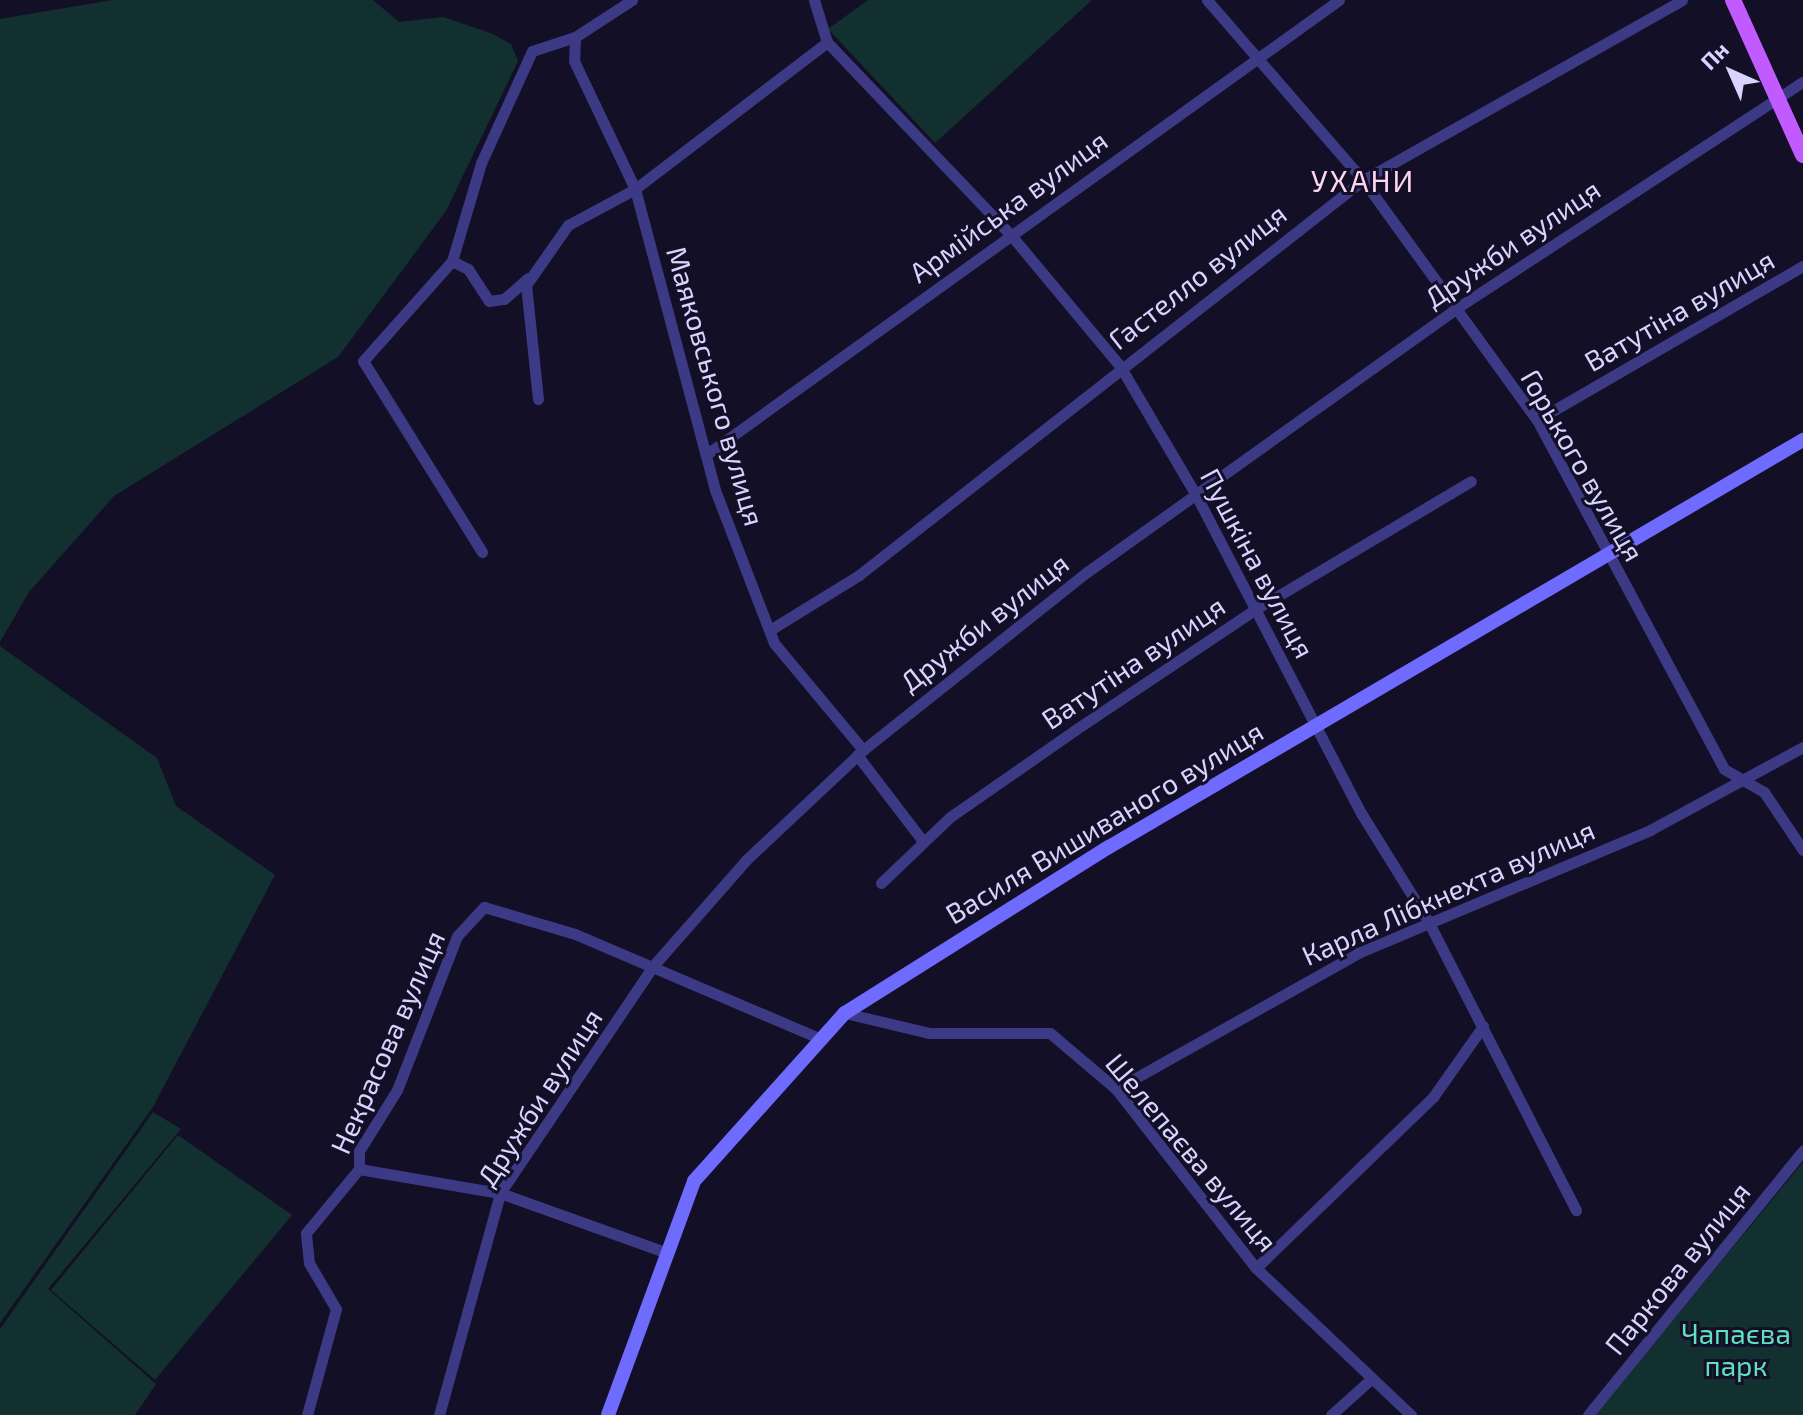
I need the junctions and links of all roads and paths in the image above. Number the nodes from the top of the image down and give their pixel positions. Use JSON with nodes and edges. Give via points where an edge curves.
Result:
{"nodes":[{"id":1,"x":632,"y":0,"type":"edge"},
{"id":2,"x":814,"y":0,"type":"edge"},
{"id":3,"x":1207,"y":0,"type":"edge"},
{"id":4,"x":1339,"y":0,"type":"edge"},
{"id":5,"x":1682,"y":0,"type":"edge"},
{"id":6,"x":1733,"y":0,"type":"edge"},
{"id":7,"x":575,"y":37,"type":"junction"},
{"id":8,"x":827,"y":42,"type":"junction"},
{"id":9,"x":1255,"y":54,"type":"junction"},
{"id":10,"x":1803,"y":82,"type":"edge"},
{"id":11,"x":1776,"y":97,"type":"junction"},
{"id":12,"x":1803,"y":155,"type":"edge"},
{"id":13,"x":1363,"y":180,"type":"junction"},
{"id":14,"x":635,"y":189,"type":"junction"},
{"id":15,"x":1010,"y":234,"type":"junction"},
{"id":16,"x":452,"y":261,"type":"junction"},
{"id":17,"x":538,"y":266,"type":"junction"},
{"id":18,"x":1803,"y":266,"type":"edge"},
{"id":19,"x":1457,"y":308,"type":"junction"},
{"id":20,"x":1120,"y":366,"type":"junction"},
{"id":21,"x":538,"y":399,"type":"dead end"},
{"id":22,"x":1537,"y":420,"type":"junction"},
{"id":23,"x":1803,"y":440,"type":"edge"},
{"id":24,"x":707,"y":454,"type":"junction"},
{"id":25,"x":1471,"y":481,"type":"dead end"},
{"id":26,"x":1196,"y":495,"type":"junction"},
{"id":27,"x":482,"y":552,"type":"dead end"},
{"id":28,"x":1608,"y":553,"type":"junction"},
{"id":29,"x":1254,"y":610,"type":"junction"},
{"id":30,"x":770,"y":630,"type":"junction"},
{"id":31,"x":1319,"y":726,"type":"junction"},
{"id":32,"x":1803,"y":747,"type":"edge"},
{"id":33,"x":860,"y":753,"type":"junction"},
{"id":34,"x":1736,"y":781,"type":"junction"},
{"id":35,"x":922,"y":840,"type":"junction"},
{"id":36,"x":1803,"y":850,"type":"edge"},
{"id":37,"x":881,"y":883,"type":"dead end"},
{"id":38,"x":1428,"y":921,"type":"junction"},
{"id":39,"x":653,"y":966,"type":"junction"},
{"id":40,"x":845,"y":1013,"type":"junction"},
{"id":41,"x":1483,"y":1026,"type":"junction"},
{"id":42,"x":816,"y":1037,"type":"junction"},
{"id":43,"x":1116,"y":1089,"type":"junction"},
{"id":44,"x":1803,"y":1150,"type":"edge"},
{"id":45,"x":359,"y":1169,"type":"junction"},
{"id":46,"x":500,"y":1193,"type":"junction"},
{"id":47,"x":1576,"y":1210,"type":"dead end"},
{"id":48,"x":662,"y":1251,"type":"junction"},
{"id":49,"x":1256,"y":1268,"type":"junction"},
{"id":50,"x":1370,"y":1380,"type":"junction"},
{"id":51,"x":307,"y":1415,"type":"edge"},
{"id":52,"x":439,"y":1415,"type":"edge"},
{"id":53,"x":608,"y":1415,"type":"edge"},
{"id":54,"x":1331,"y":1415,"type":"edge"},
{"id":55,"x":1411,"y":1415,"type":"edge"},
{"id":56,"x":1588,"y":1415,"type":"edge"}],
"edges":[{"from":1,"to":7,"type":"street"},
{"from":2,"to":8,"type":"street","name":"Пушкіна вулиця"},
{"from":3,"to":9,"type":"street","name":"Горького вулиця"},
{"from":4,"to":9,"type":"street","name":"Армійська вулиця"},
{"from":5,"to":13,"type":"street","name":"Гастелло вулиця"},
{"from":6,"to":11,"type":"main road"},
{"from":7,"to":14,"type":"street","name":"Маяковського вулиця","via":[[581,84]]},
{"from":7,"to":16,"type":"street","via":[[532,51],[523,66],[481,163]]},
{"from":8,"to":14,"type":"street"},
{"from":8,"to":15,"type":"street","name":"Пушкіна вулиця"},
{"from":9,"to":13,"type":"street","name":"Горького вулиця"},
{"from":9,"to":15,"type":"street","name":"Армійська вулиця"},
{"from":10,"to":11,"type":"street","name":"Дружби вулиця"},
{"from":11,"to":12,"type":"main road"},
{"from":11,"to":19,"type":"street","name":"Дружби вулиця"},
{"from":13,"to":19,"type":"street","name":"Горького вулиця"},
{"from":13,"to":20,"type":"street","name":"Гастелло вулиця"},
{"from":14,"to":17,"type":"street","via":[[568,225]]},
{"from":14,"to":24,"type":"street","name":"Маяковського вулиця"},
{"from":15,"to":20,"type":"street","name":"Пушкіна вулиця"},
{"from":15,"to":24,"type":"street","name":"Армійська вулиця"},
{"from":16,"to":17,"type":"street","via":[[468,269],[489,301],[519,289]]},
{"from":16,"to":27,"type":"street","via":[[363,361]]},
{"from":17,"to":21,"type":"street","via":[[526,285]]},
{"from":18,"to":22,"type":"street","name":"Ватутіна вулиця"},
{"from":19,"to":22,"type":"street","name":"Горького вулиця"},
{"from":19,"to":26,"type":"street","name":"Дружби вулиця"},
{"from":20,"to":26,"type":"street","name":"Пушкіна вулиця"},
{"from":20,"to":30,"type":"street","name":"Гастелло вулиця","via":[[1100,389],[859,575]]},
{"from":22,"to":28,"type":"street","name":"Горького вулиця"},
{"from":23,"to":28,"type":"street","name":"Василя Вишиваного вулиця"},
{"from":24,"to":30,"type":"street","name":"Маяковського вулиця"},
{"from":25,"to":29,"type":"street","name":"Ватутіна вулиця"},
{"from":26,"to":29,"type":"street","name":"Пушкіна вулиця"},
{"from":26,"to":33,"type":"street","name":"Дружби вулиця"},
{"from":28,"to":31,"type":"street","name":"Василя Вишиваного вулиця"},
{"from":28,"to":34,"type":"street","name":"Горького вулиця"},
{"from":29,"to":31,"type":"street","name":"Пушкіна вулиця"},
{"from":29,"to":35,"type":"street","name":"Ватутіна вулиця"},
{"from":30,"to":33,"type":"street","name":"Маяковського вулиця","via":[[797,675]]},
{"from":31,"to":38,"type":"street","name":"Пушкіна вулиця","via":[[1361,813]]},
{"from":31,"to":40,"type":"street","name":"Василя Вишиваного вулиця"},
{"from":32,"to":34,"type":"street","name":"Карла Лібкнехта вулиця"},
{"from":33,"to":35,"type":"street","name":"Маяковського вулиця"},
{"from":33,"to":39,"type":"street","name":"Дружби вулиця","via":[[746,860]]},
{"from":34,"to":36,"type":"street","via":[[1764,792]]},
{"from":34,"to":38,"type":"street","name":"Карла Лібкнехта вулиця","via":[[1650,830]]},
{"from":35,"to":37,"type":"street","name":"Ватутіна вулиця"},
{"from":38,"to":41,"type":"street","name":"Пушкіна вулиця"},
{"from":38,"to":43,"type":"street","name":"Карла Лібкнехта вулиця"},
{"from":39,"to":42,"type":"street"},
{"from":39,"to":45,"type":"street","name":"Некрасова вулиця","via":[[484,907],[457,936],[397,1090],[359,1151]]},
{"from":39,"to":46,"type":"street","name":"Дружби вулиця"},
{"from":40,"to":42,"type":"street","name":"Василя Вишиваного вулиця"},
{"from":40,"to":43,"type":"street","name":"Шелепаєва вулиця","via":[[929,1033],[1050,1033]]},
{"from":41,"to":47,"type":"street","name":"Пушкіна вулиця"},
{"from":41,"to":49,"type":"street","via":[[1433,1097]]},
{"from":42,"to":48,"type":"street","name":"Василя Вишиваного вулиця","via":[[694,1181]]},
{"from":43,"to":49,"type":"street","name":"Шелепаєва вулиця"},
{"from":44,"to":56,"type":"street","name":"Паркова вулиця"},
{"from":45,"to":46,"type":"street"},
{"from":45,"to":51,"type":"street","name":"Некрасова вулиця","via":[[306,1233],[309,1263],[336,1309]]},
{"from":46,"to":48,"type":"street"},
{"from":46,"to":52,"type":"street","name":"Дружби вулиця"},
{"from":48,"to":53,"type":"street","name":"Василя Вишиваного вулиця"},
{"from":49,"to":50,"type":"street","name":"Шелепаєва вулиця"},
{"from":50,"to":54,"type":"street"},
{"from":50,"to":55,"type":"street","name":"Шелепаєва вулиця"}]}
